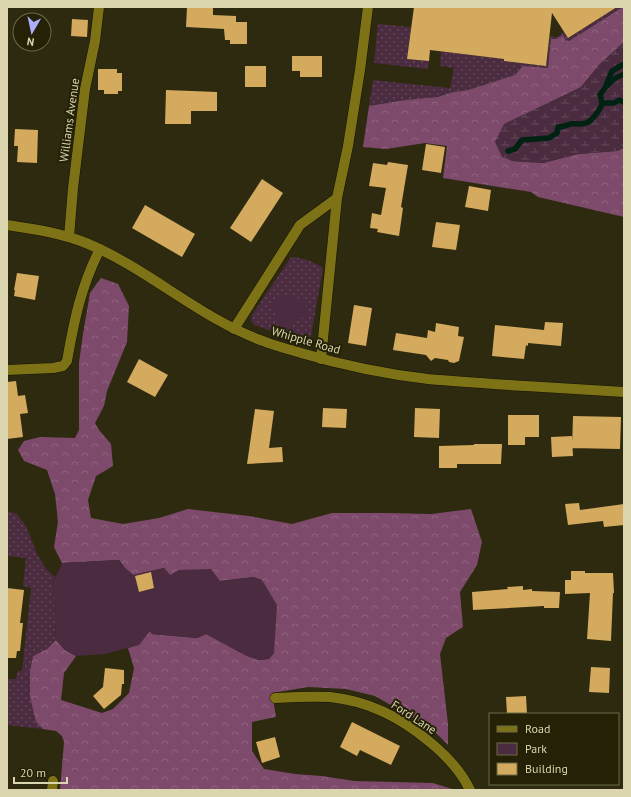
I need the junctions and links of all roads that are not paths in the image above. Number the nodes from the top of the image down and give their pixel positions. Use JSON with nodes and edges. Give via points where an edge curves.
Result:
{"nodes":[{"id":1,"x":99,"y":7,"type":"edge"},
{"id":2,"x":368,"y":7,"type":"edge"},
{"id":3,"x":338,"y":198,"type":"junction"},
{"id":4,"x":7,"y":225,"type":"edge"},
{"id":5,"x":69,"y":237,"type":"junction"},
{"id":6,"x":100,"y":249,"type":"junction"},
{"id":7,"x":234,"y":329,"type":"junction"},
{"id":8,"x":321,"y":359,"type":"junction"},
{"id":9,"x":7,"y":370,"type":"edge"},
{"id":10,"x":624,"y":392,"type":"edge"},
{"id":11,"x":275,"y":698,"type":"dead end"},
{"id":12,"x":470,"y":790,"type":"edge"}],
"edges":[{"from":1,"to":5,"type":"street","name":"Williams Avenue","via":[[84,97]]},
{"from":2,"to":3,"type":"street","via":[[358,85]]},
{"from":3,"to":7,"type":"street","via":[[300,225]]},
{"from":3,"to":8,"type":"street"},
{"from":4,"to":5,"type":"street","name":"Whipple Road"},
{"from":5,"to":6,"type":"street","name":"Whipple Road"},
{"from":6,"to":7,"type":"street","name":"Whipple Road"},
{"from":6,"to":9,"type":"street","via":[[83,288],[67,361],[63,366],[53,368]]},
{"from":7,"to":8,"type":"street","name":"Whipple Road"},
{"from":8,"to":10,"type":"street","name":"Whipple Road","via":[[428,379]]},
{"from":11,"to":12,"type":"street","name":"Ford Lane","via":[[349,700],[395,717],[448,758],[467,782]]}]}
